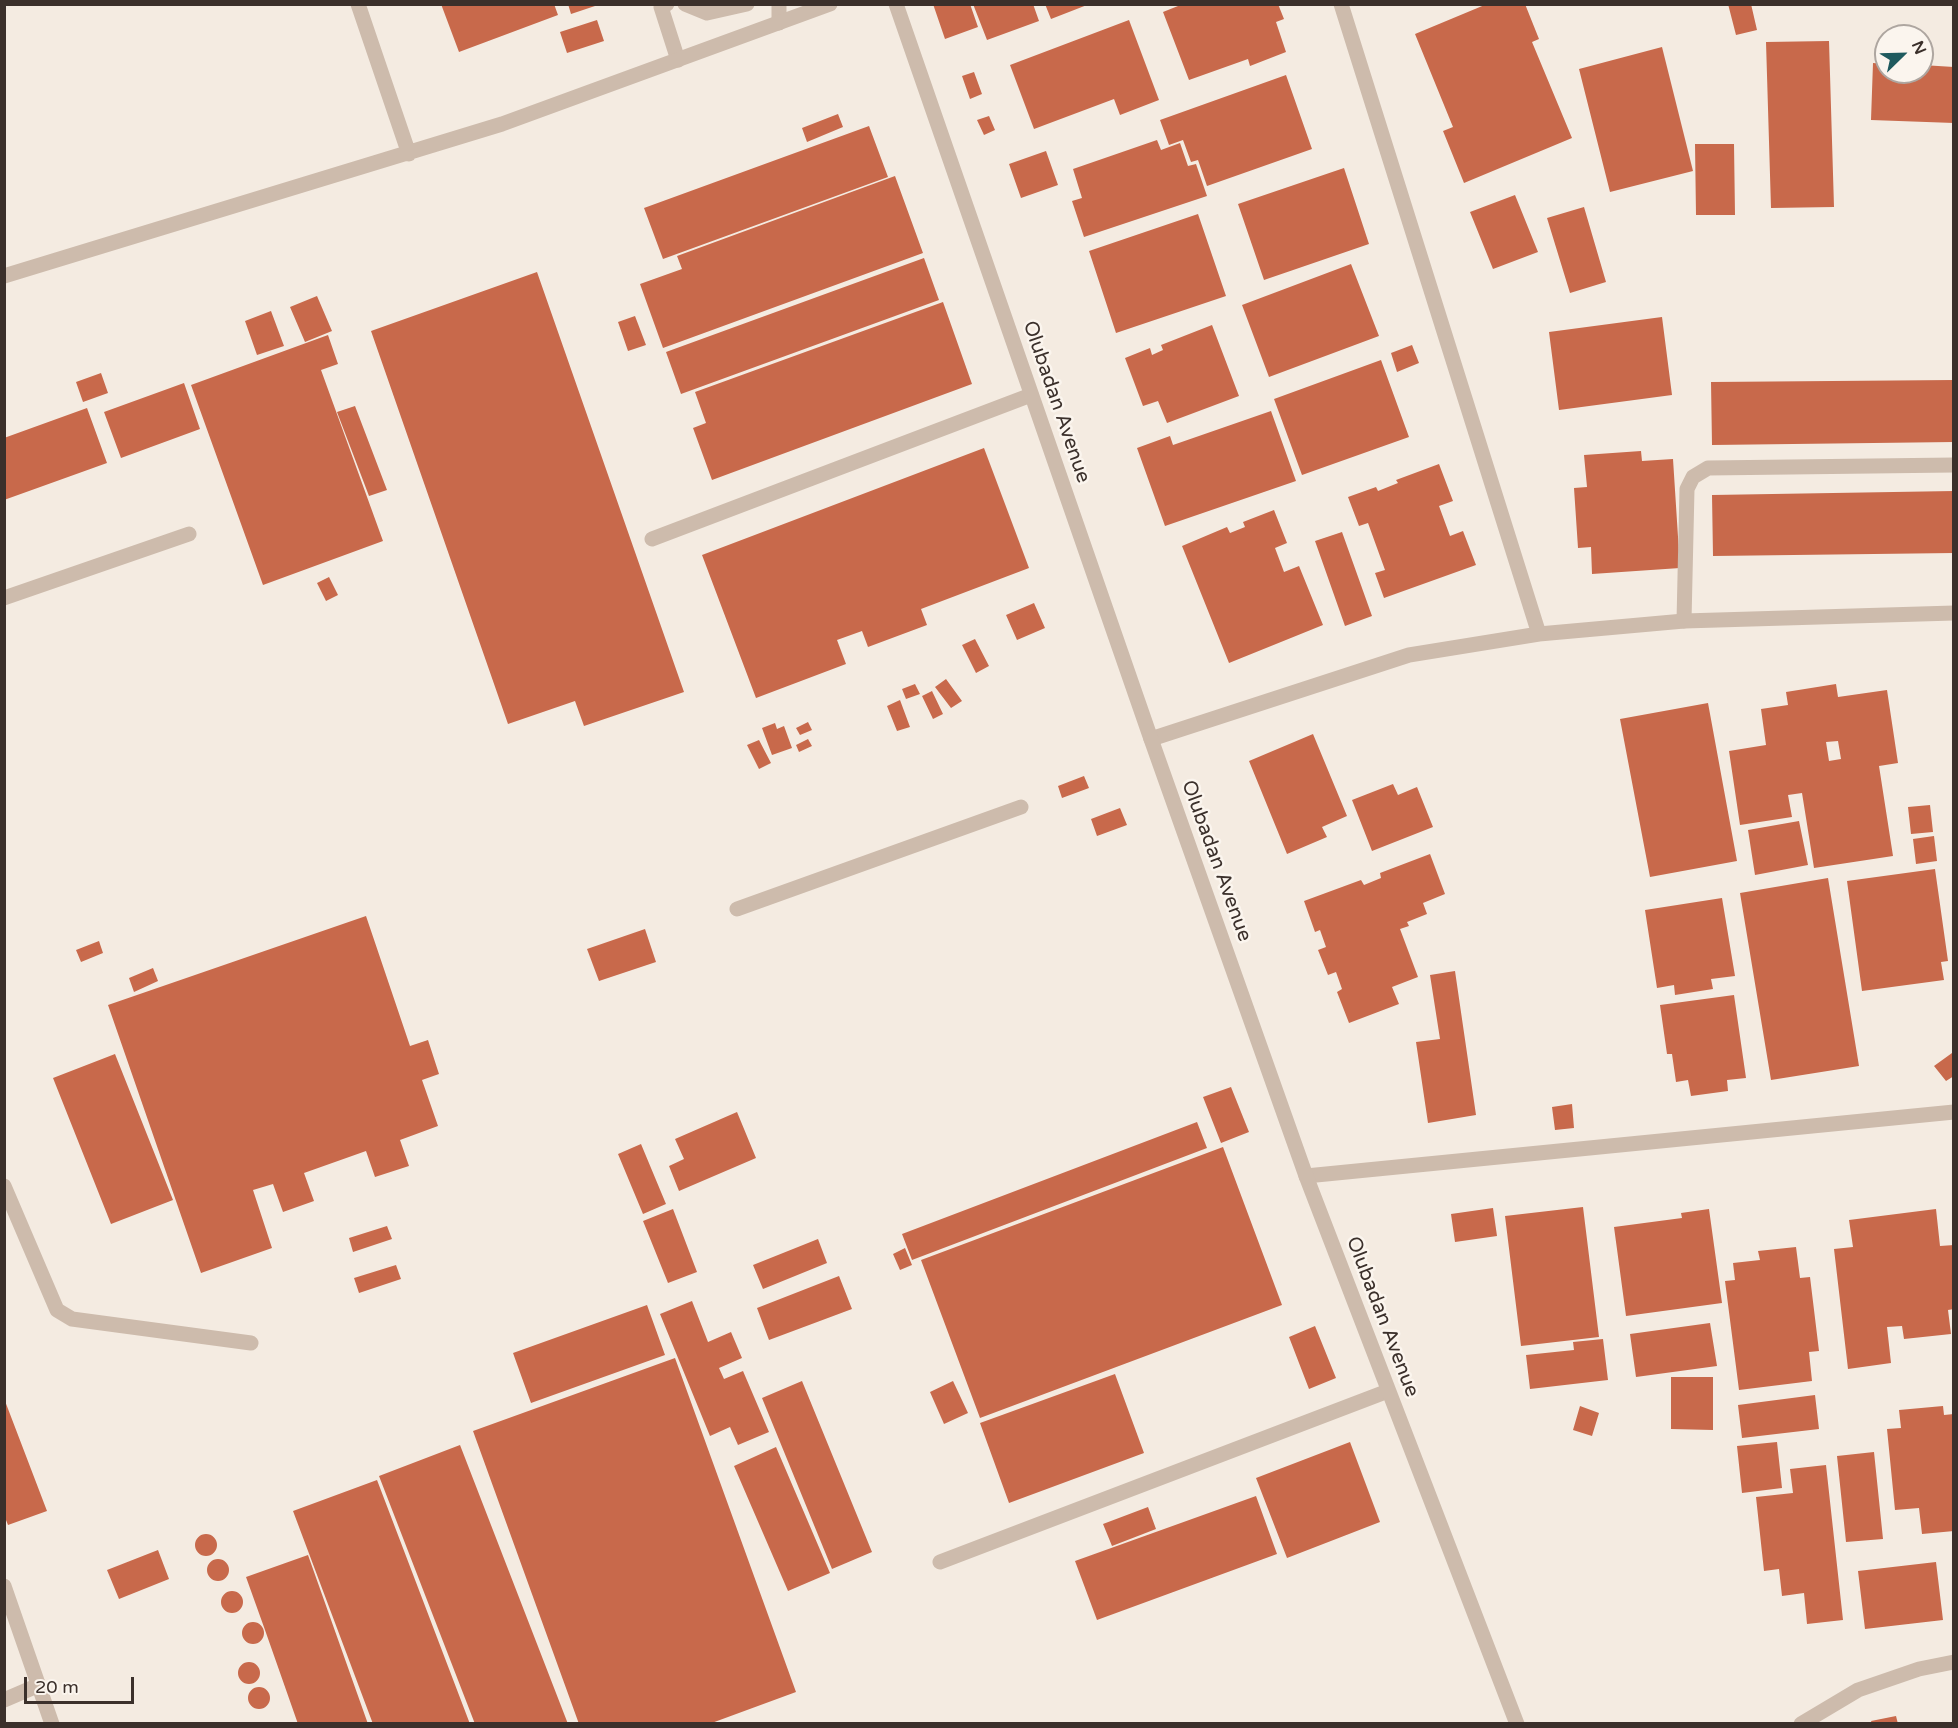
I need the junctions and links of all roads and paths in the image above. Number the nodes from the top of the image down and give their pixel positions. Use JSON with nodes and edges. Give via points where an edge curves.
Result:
{"nodes":[{"id":1,"x":358,"y":4,"type":"edge"},
{"id":2,"x":667,"y":4,"type":"edge"},
{"id":3,"x":685,"y":4,"type":"edge"},
{"id":4,"x":747,"y":4,"type":"edge"},
{"id":5,"x":779,"y":4,"type":"edge"},
{"id":6,"x":830,"y":4,"type":"edge"},
{"id":7,"x":896,"y":4,"type":"edge"},
{"id":8,"x":1341,"y":4,"type":"edge"},
{"id":9,"x":779,"y":23,"type":"junction"},
{"id":10,"x":678,"y":60,"type":"junction"},
{"id":11,"x":410,"y":154,"type":"junction"},
{"id":12,"x":4,"y":276,"type":"edge"},
{"id":13,"x":1031,"y":395,"type":"junction"},
{"id":14,"x":1953,"y":465,"type":"edge"},
{"id":15,"x":189,"y":534,"type":"dead end"},
{"id":16,"x":652,"y":539,"type":"dead end"},
{"id":17,"x":4,"y":598,"type":"edge"},
{"id":18,"x":1953,"y":613,"type":"edge"},
{"id":19,"x":1684,"y":621,"type":"junction"},
{"id":20,"x":1539,"y":634,"type":"junction"},
{"id":21,"x":1151,"y":739,"type":"junction"},
{"id":22,"x":1021,"y":807,"type":"dead end"},
{"id":23,"x":736,"y":909,"type":"dead end"},
{"id":24,"x":1953,"y":1112,"type":"edge"},
{"id":25,"x":1306,"y":1176,"type":"junction"},
{"id":26,"x":4,"y":1186,"type":"edge"},
{"id":27,"x":250,"y":1343,"type":"dead end"},
{"id":28,"x":1388,"y":1391,"type":"junction"},
{"id":29,"x":940,"y":1562,"type":"dead end"},
{"id":30,"x":4,"y":1586,"type":"edge"},
{"id":31,"x":1953,"y":1662,"type":"edge"},
{"id":32,"x":39,"y":1685,"type":"junction"},
{"id":33,"x":4,"y":1700,"type":"edge"},
{"id":34,"x":52,"y":1724,"type":"edge"},
{"id":35,"x":1516,"y":1724,"type":"edge"},
{"id":36,"x":1802,"y":1724,"type":"edge"}],
"edges":[{"from":1,"to":11,"type":"street"},
{"from":2,"to":10,"type":"street","via":[[661,7]]},
{"from":3,"to":4,"type":"street","via":[[707,13]]},
{"from":5,"to":9,"type":"street"},
{"from":6,"to":9,"type":"street"},
{"from":7,"to":13,"type":"street","name":"Olubadan Avenue"},
{"from":8,"to":20,"type":"street"},
{"from":9,"to":10,"type":"street"},
{"from":10,"to":11,"type":"street"},
{"from":11,"to":12,"type":"street"},
{"from":13,"to":16,"type":"street"},
{"from":13,"to":21,"type":"street","name":"Olubadan Avenue"},
{"from":14,"to":19,"type":"street","via":[[1708,468],[1693,477],[1687,489]]},
{"from":15,"to":17,"type":"street"},
{"from":18,"to":19,"type":"street"},
{"from":19,"to":20,"type":"street"},
{"from":20,"to":21,"type":"street","via":[[1409,655]]},
{"from":21,"to":25,"type":"street","name":"Olubadan Avenue"},
{"from":22,"to":23,"type":"street"},
{"from":24,"to":25,"type":"street"},
{"from":25,"to":28,"type":"street","name":"Olubadan Avenue"},
{"from":26,"to":27,"type":"street","via":[[57,1310],[72,1319]]},
{"from":28,"to":29,"type":"street"},
{"from":28,"to":35,"type":"street","name":"Olubadan Avenue"},
{"from":30,"to":32,"type":"street"},
{"from":31,"to":36,"type":"street","via":[[1858,1690]]},
{"from":32,"to":33,"type":"street"},
{"from":32,"to":34,"type":"street"}]}
